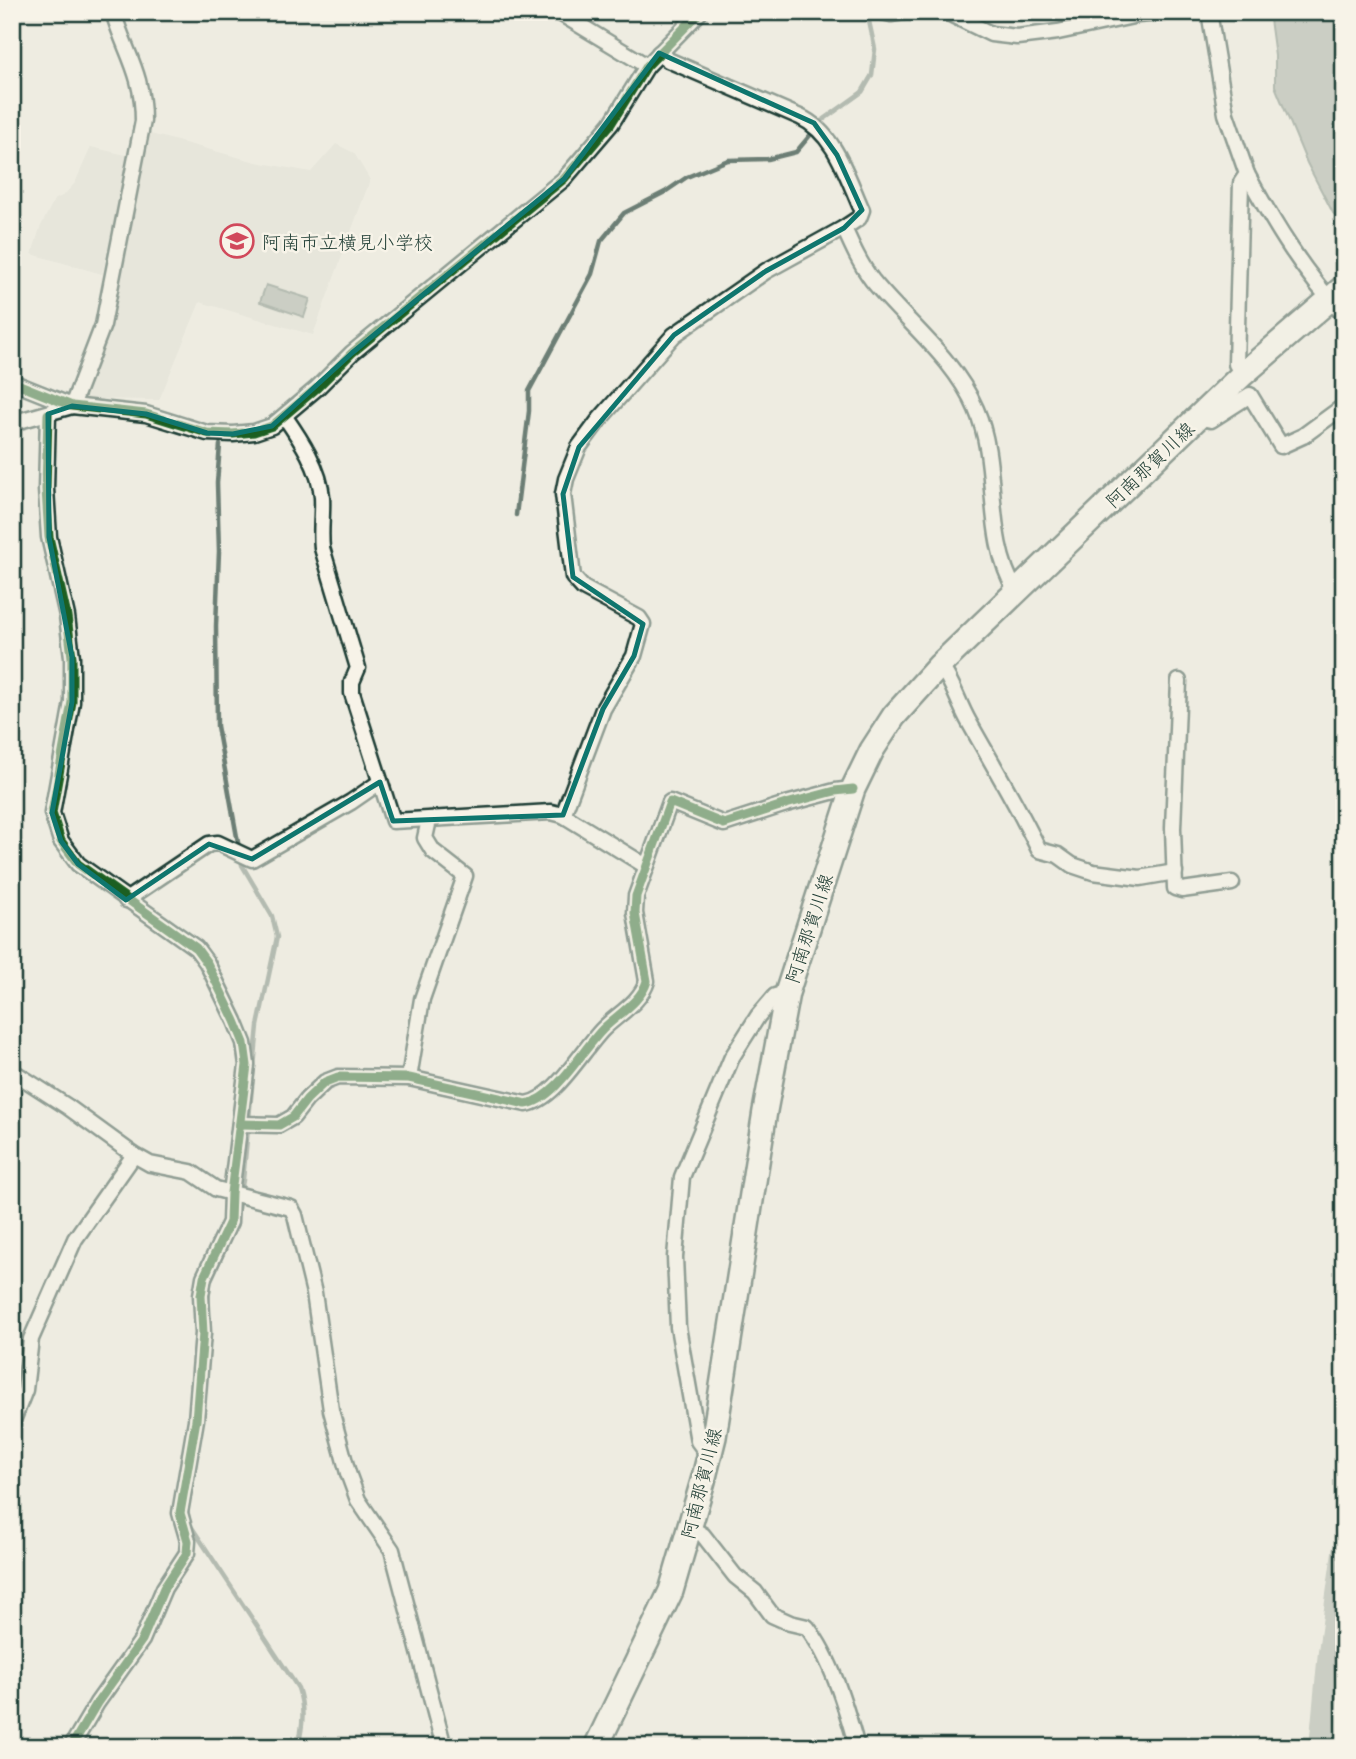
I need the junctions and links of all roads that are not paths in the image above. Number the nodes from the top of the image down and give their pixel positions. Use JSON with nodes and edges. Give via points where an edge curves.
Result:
{"nodes":[{"id":1,"x":114,"y":12,"type":"edge"},
{"id":2,"x":558,"y":12,"type":"edge"},
{"id":3,"x":700,"y":12,"type":"edge"},
{"id":4,"x":882,"y":12,"type":"edge"},
{"id":5,"x":904,"y":12,"type":"edge"},
{"id":6,"x":942,"y":12,"type":"edge"},
{"id":7,"x":1173,"y":12,"type":"edge"},
{"id":8,"x":1209,"y":12,"type":"edge"},
{"id":9,"x":659,"y":53,"type":"junction"},
{"id":10,"x":648,"y":66,"type":"junction"},
{"id":11,"x":1247,"y":174,"type":"junction"},
{"id":12,"x":844,"y":228,"type":"junction"},
{"id":13,"x":1339,"y":300,"type":"edge"},
{"id":14,"x":1242,"y":375,"type":"junction"},
{"id":15,"x":12,"y":382,"type":"edge"},
{"id":16,"x":72,"y":406,"type":"junction"},
{"id":17,"x":1344,"y":406,"type":"edge"},
{"id":18,"x":48,"y":414,"type":"junction"},
{"id":19,"x":285,"y":417,"type":"junction"},
{"id":20,"x":1198,"y":417,"type":"junction"},
{"id":21,"x":12,"y":422,"type":"edge"},
{"id":22,"x":1016,"y":590,"type":"junction"},
{"id":23,"x":940,"y":664,"type":"junction"},
{"id":24,"x":1179,"y":681,"type":"dead end"},
{"id":25,"x":380,"y":782,"type":"junction"},
{"id":26,"x":853,"y":789,"type":"junction"},
{"id":27,"x":563,"y":815,"type":"junction"},
{"id":28,"x":429,"y":820,"type":"junction"},
{"id":29,"x":646,"y":866,"type":"junction"},
{"id":30,"x":1175,"y":872,"type":"junction"},
{"id":31,"x":1232,"y":883,"type":"dead end"},
{"id":32,"x":126,"y":900,"type":"junction"},
{"id":33,"x":786,"y":993,"type":"junction"},
{"id":34,"x":12,"y":1071,"type":"edge"},
{"id":35,"x":409,"y":1078,"type":"junction"},
{"id":36,"x":246,"y":1125,"type":"junction"},
{"id":37,"x":134,"y":1155,"type":"junction"},
{"id":38,"x":238,"y":1194,"type":"junction"},
{"id":39,"x":12,"y":1423,"type":"edge"},
{"id":40,"x":709,"y":1456,"type":"junction"},
{"id":41,"x":691,"y":1528,"type":"junction"},
{"id":42,"x":72,"y":1747,"type":"edge"},
{"id":43,"x":444,"y":1747,"type":"edge"},
{"id":44,"x":596,"y":1747,"type":"edge"},
{"id":45,"x":857,"y":1747,"type":"edge"}],
"edges":[{"from":1,"to":16,"type":"street","via":[[138,73],[143,121],[103,325]]},
{"from":2,"to":10,"type":"street"},
{"from":3,"to":9,"type":"street"},
{"from":4,"to":5,"type":"street"},
{"from":6,"to":7,"type":"street","via":[[991,34],[1017,37]]},
{"from":8,"to":11,"type":"street","via":[[1227,114]]},
{"from":9,"to":10,"type":"street"},
{"from":9,"to":12,"type":"street","via":[[814,123],[837,155],[862,210],[859,218]]},
{"from":10,"to":19,"type":"street","via":[[611,124],[564,179],[352,352]]},
{"from":11,"to":13,"type":"street","via":[[1298,259]]},
{"from":11,"to":14,"type":"street","via":[[1241,183],[1236,287],[1236,364]]},
{"from":12,"to":22,"type":"street","via":[[861,265],[947,363],[976,409],[987,452],[1002,562]]},
{"from":12,"to":27,"type":"street","via":[[766,271],[674,335],[579,447],[564,494],[573,577],[583,588],[643,624],[635,656],[603,709]]},
{"from":13,"to":14,"type":"main road","name":"阿南那賀川線"},
{"from":14,"to":20,"type":"main road","name":"阿南那賀川線"},
{"from":15,"to":16,"type":"street"},
{"from":16,"to":18,"type":"street"},
{"from":16,"to":19,"type":"street","via":[[146,414],[207,433],[254,432]]},
{"from":17,"to":20,"type":"street","via":[[1281,446],[1250,395],[1211,420]]},
{"from":18,"to":21,"type":"street"},
{"from":18,"to":32,"type":"street","via":[[48,537],[72,657],[72,702],[52,813],[61,841],[78,864]]},
{"from":19,"to":25,"type":"street","via":[[318,476],[322,548],[358,668],[352,693]]},
{"from":20,"to":22,"type":"main road","name":"阿南那賀川線"},
{"from":22,"to":23,"type":"main road","name":"阿南那賀川線"},
{"from":23,"to":26,"type":"main road","name":"阿南那賀川線","via":[[894,716]]},
{"from":23,"to":30,"type":"street","via":[[1039,850],[1093,872],[1140,878]]},
{"from":24,"to":30,"type":"street"},
{"from":25,"to":28,"type":"street","via":[[393,821]]},
{"from":25,"to":32,"type":"street","via":[[252,859],[218,843],[209,844]]},
{"from":26,"to":29,"type":"street","via":[[724,824],[670,802]]},
{"from":26,"to":33,"type":"main road","name":"阿南那賀川線"},
{"from":27,"to":28,"type":"street","via":[[551,811]]},
{"from":27,"to":29,"type":"street"},
{"from":28,"to":35,"type":"street","via":[[425,838],[433,851],[465,876],[422,999]]},
{"from":29,"to":35,"type":"street","via":[[635,913],[645,989],[535,1103]]},
{"from":30,"to":31,"type":"street","via":[[1175,888],[1182,890]]},
{"from":32,"to":36,"type":"street","via":[[196,948],[207,963],[244,1043]]},
{"from":33,"to":40,"type":"main road","name":"阿南那賀川線"},
{"from":33,"to":40,"type":"street","via":[[775,996],[758,1016],[732,1057],[681,1177],[674,1257],[677,1327],[698,1441]]},
{"from":34,"to":37,"type":"street"},
{"from":35,"to":36,"type":"street","via":[[338,1077],[325,1082],[293,1117],[279,1125]]},
{"from":36,"to":38,"type":"street"},
{"from":37,"to":38,"type":"street","via":[[150,1164],[191,1172],[216,1189]]},
{"from":37,"to":39,"type":"street","via":[[75,1239],[31,1339],[25,1390]]},
{"from":38,"to":42,"type":"street","via":[[201,1295],[203,1333],[196,1420],[180,1513],[187,1553],[163,1588],[142,1640]]},
{"from":38,"to":43,"type":"street","via":[[291,1208],[295,1215],[314,1293],[331,1410],[348,1473],[358,1500],[392,1550]]},
{"from":40,"to":41,"type":"main road","name":"阿南那賀川線"},
{"from":41,"to":44,"type":"main road","name":"阿南那賀川線","via":[[671,1591]]},
{"from":41,"to":45,"type":"street","via":[[703,1535],[772,1615],[807,1627],[817,1640],[848,1712]]}]}
